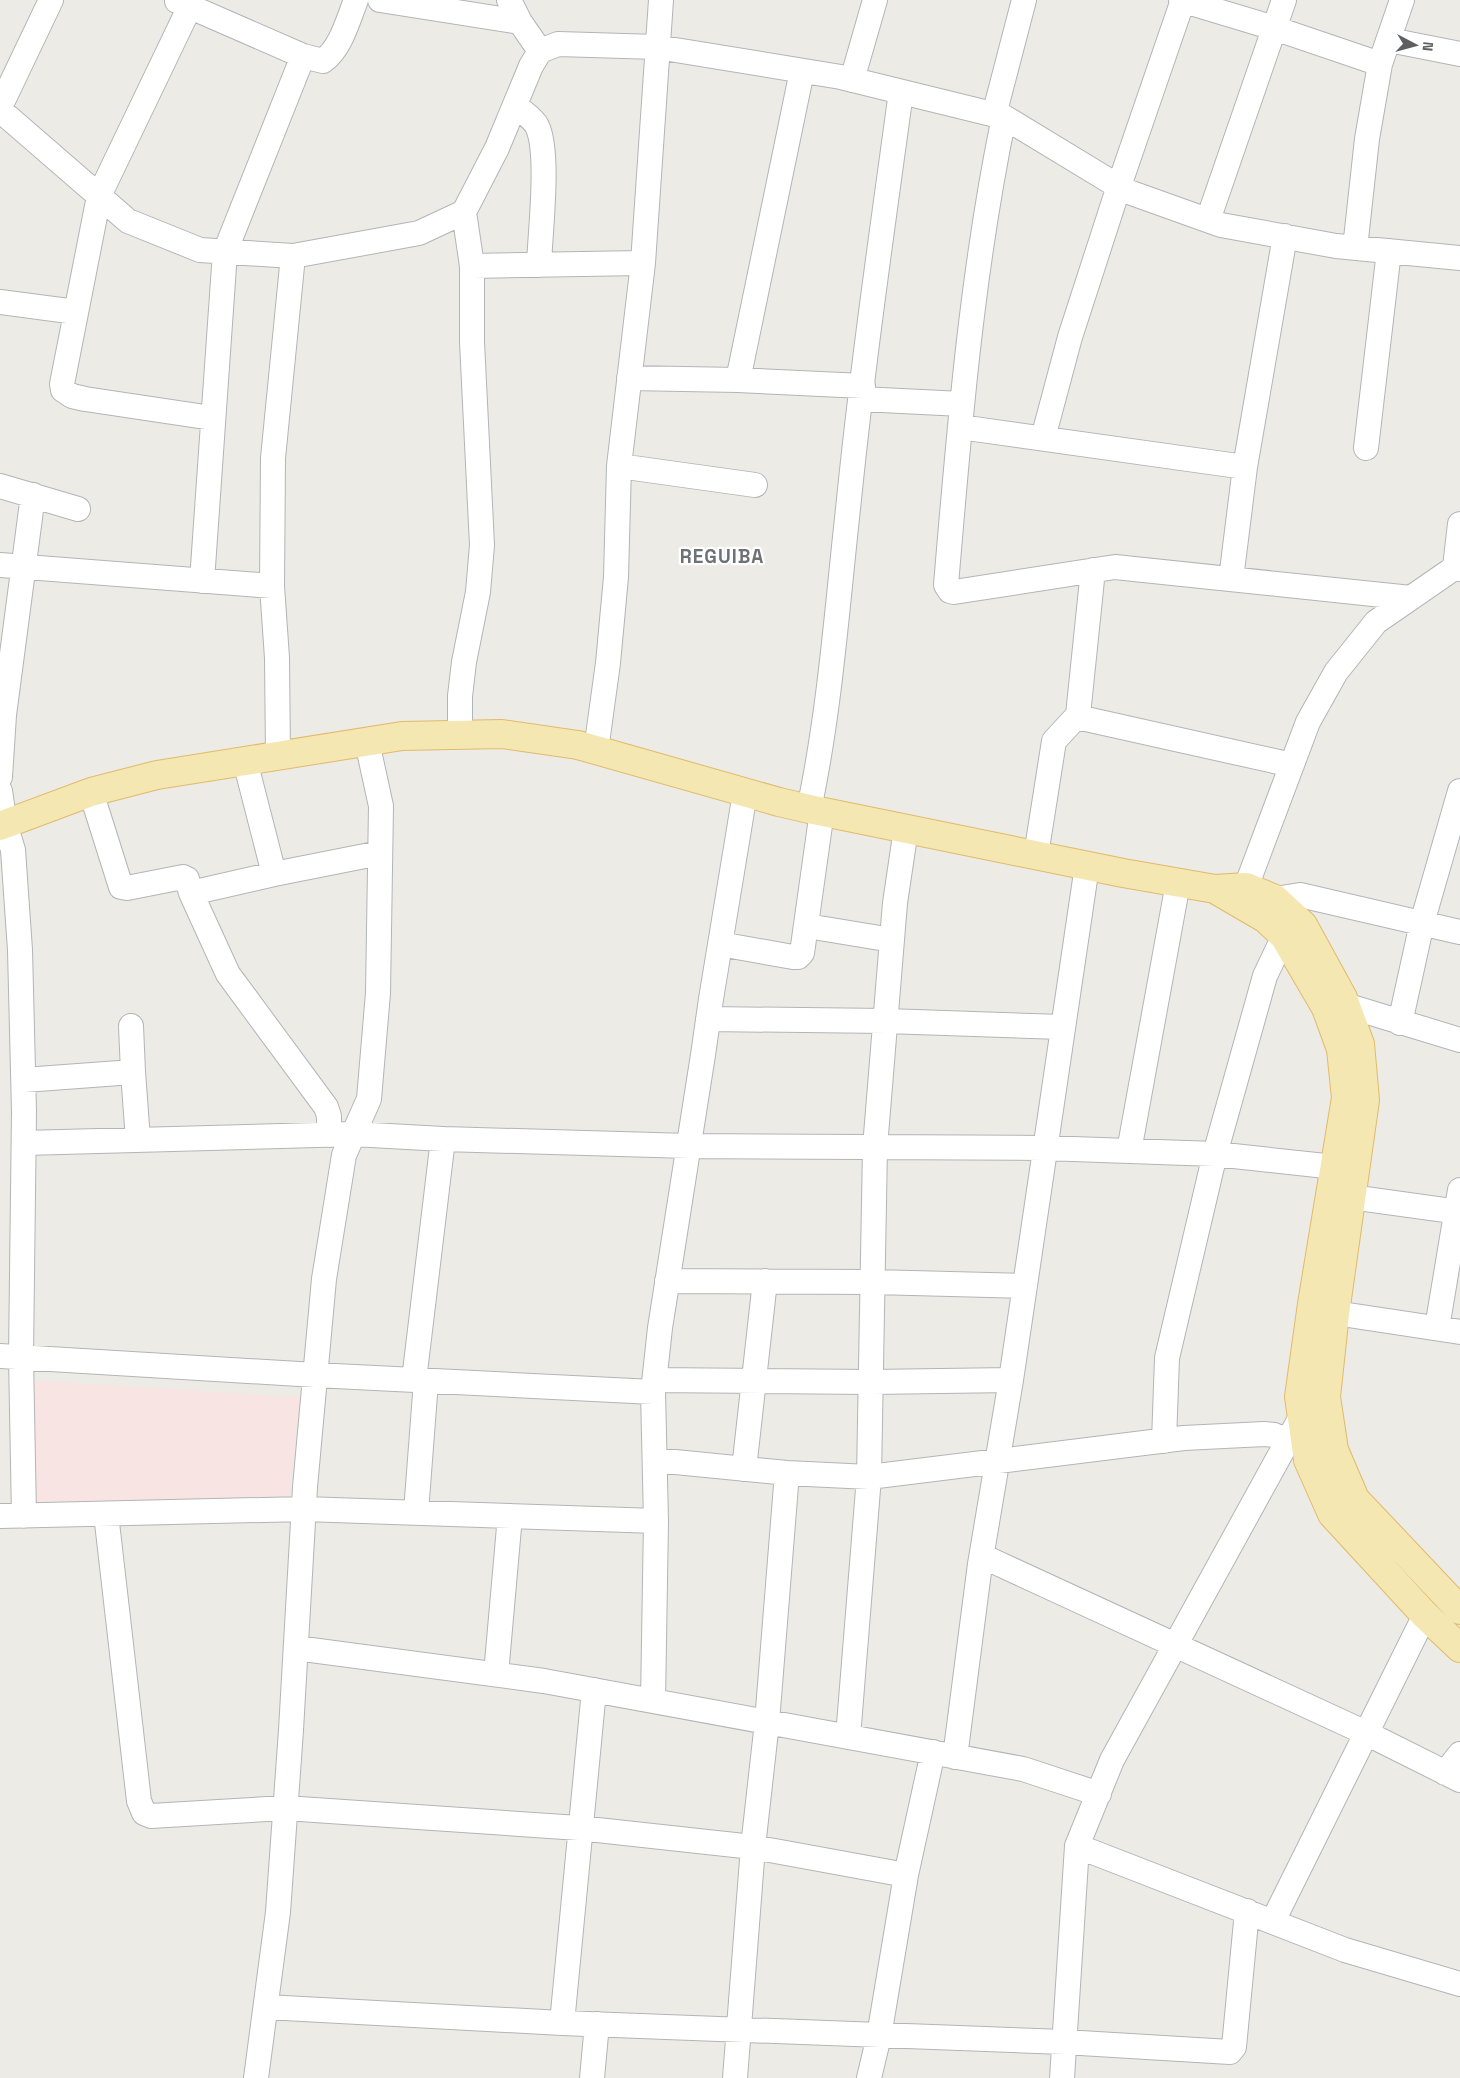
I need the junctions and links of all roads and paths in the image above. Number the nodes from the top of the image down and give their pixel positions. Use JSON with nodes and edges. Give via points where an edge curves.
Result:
{"nodes":[{"id":1,"x":51,"y":0,"type":"edge"},
{"id":2,"x":356,"y":0,"type":"edge"},
{"id":3,"x":380,"y":0,"type":"edge"},
{"id":4,"x":509,"y":0,"type":"edge"},
{"id":5,"x":661,"y":0,"type":"edge"},
{"id":6,"x":875,"y":0,"type":"edge"},
{"id":7,"x":1024,"y":0,"type":"edge"},
{"id":8,"x":1183,"y":0,"type":"edge"},
{"id":9,"x":1284,"y":0,"type":"edge"},
{"id":10,"x":1402,"y":0,"type":"edge"},
{"id":11,"x":186,"y":2,"type":"edge"},
{"id":12,"x":520,"y":22,"type":"junction"},
{"id":13,"x":1274,"y":28,"type":"junction"},
{"id":14,"x":1389,"y":40,"type":"junction"},
{"id":15,"x":657,"y":47,"type":"junction"},
{"id":16,"x":540,"y":51,"type":"junction"},
{"id":17,"x":1460,"y":54,"type":"edge"},
{"id":18,"x":303,"y":56,"type":"junction"},
{"id":19,"x":1380,"y":64,"type":"junction"},
{"id":20,"x":802,"y":71,"type":"junction"},
{"id":21,"x":852,"y":80,"type":"junction"},
{"id":22,"x":901,"y":92,"type":"junction"},
{"id":23,"x":515,"y":105,"type":"junction"},
{"id":24,"x":0,"y":109,"type":"edge"},
{"id":25,"x":999,"y":116,"type":"junction"},
{"id":26,"x":1118,"y":186,"type":"junction"},
{"id":27,"x":99,"y":196,"type":"junction"},
{"id":28,"x":464,"y":212,"type":"junction"},
{"id":29,"x":1208,"y":220,"type":"junction"},
{"id":30,"x":1285,"y":236,"type":"junction"},
{"id":31,"x":1355,"y":248,"type":"junction"},
{"id":32,"x":1389,"y":251,"type":"junction"},
{"id":33,"x":225,"y":252,"type":"junction"},
{"id":34,"x":293,"y":256,"type":"junction"},
{"id":35,"x":1460,"y":258,"type":"edge"},
{"id":36,"x":643,"y":263,"type":"junction"},
{"id":37,"x":539,"y":265,"type":"junction"},
{"id":38,"x":472,"y":266,"type":"junction"},
{"id":39,"x":0,"y":302,"type":"edge"},
{"id":40,"x":76,"y":312,"type":"junction"},
{"id":41,"x":629,"y":378,"type":"junction"},
{"id":42,"x":738,"y":380,"type":"junction"},
{"id":43,"x":862,"y":393,"type":"junction"},
{"id":44,"x":962,"y":404,"type":"junction"},
{"id":45,"x":212,"y":418,"type":"junction"},
{"id":46,"x":960,"y":427,"type":"junction"},
{"id":47,"x":1043,"y":438,"type":"junction"},
{"id":48,"x":1366,"y":448,"type":"dead end"},
{"id":49,"x":619,"y":466,"type":"junction"},
{"id":50,"x":1245,"y":467,"type":"junction"},
{"id":51,"x":755,"y":485,"type":"dead end"},
{"id":52,"x":0,"y":486,"type":"edge"},
{"id":53,"x":33,"y":495,"type":"junction"},
{"id":54,"x":78,"y":510,"type":"dead end"},
{"id":55,"x":1460,"y":524,"type":"edge"},
{"id":56,"x":11,"y":566,"type":"edge"},
{"id":57,"x":1458,"y":567,"type":"edge"},
{"id":58,"x":1093,"y":570,"type":"junction"},
{"id":59,"x":1232,"y":579,"type":"junction"},
{"id":60,"x":202,"y":581,"type":"junction"},
{"id":61,"x":272,"y":586,"type":"junction"},
{"id":62,"x":1411,"y":598,"type":"junction"},
{"id":63,"x":1077,"y":717,"type":"junction"},
{"id":64,"x":460,"y":735,"type":"junction"},
{"id":65,"x":367,"y":742,"type":"junction"},
{"id":66,"x":596,"y":750,"type":"junction"},
{"id":67,"x":278,"y":756,"type":"junction"},
{"id":68,"x":245,"y":761,"type":"junction"},
{"id":69,"x":1292,"y":765,"type":"junction"},
{"id":70,"x":0,"y":777,"type":"edge"},
{"id":71,"x":0,"y":791,"type":"edge"},
{"id":72,"x":91,"y":792,"type":"junction"},
{"id":73,"x":1460,"y":792,"type":"edge"},
{"id":74,"x":745,"y":793,"type":"junction"},
{"id":75,"x":815,"y":810,"type":"junction"},
{"id":76,"x":3,"y":825,"type":"edge"},
{"id":77,"x":906,"y":829,"type":"junction"},
{"id":78,"x":380,"y":853,"type":"junction"},
{"id":79,"x":1036,"y":856,"type":"junction"},
{"id":80,"x":1087,"y":866,"type":"junction"},
{"id":81,"x":274,"y":874,"type":"junction"},
{"id":82,"x":1178,"y":883,"type":"junction"},
{"id":83,"x":190,"y":893,"type":"junction"},
{"id":84,"x":1243,"y":895,"type":"junction"},
{"id":85,"x":1275,"y":899,"type":"junction"},
{"id":86,"x":1422,"y":923,"type":"junction"},
{"id":87,"x":807,"y":926,"type":"junction"},
{"id":88,"x":1460,"y":932,"type":"edge"},
{"id":89,"x":1284,"y":936,"type":"junction"},
{"id":90,"x":892,"y":940,"type":"junction"},
{"id":91,"x":720,"y":944,"type":"junction"},
{"id":92,"x":1345,"y":1005,"type":"junction"},
{"id":93,"x":11,"y":1007,"type":"edge"},
{"id":94,"x":708,"y":1019,"type":"junction"},
{"id":95,"x":886,"y":1021,"type":"junction"},
{"id":96,"x":1400,"y":1023,"type":"junction"},
{"id":97,"x":131,"y":1026,"type":"dead end"},
{"id":98,"x":1062,"y":1027,"type":"junction"},
{"id":99,"x":1460,"y":1040,"type":"edge"},
{"id":100,"x":133,"y":1072,"type":"junction"},
{"id":101,"x":24,"y":1080,"type":"junction"},
{"id":102,"x":353,"y":1134,"type":"junction"},
{"id":103,"x":329,"y":1135,"type":"junction"},
{"id":104,"x":443,"y":1139,"type":"junction"},
{"id":105,"x":138,"y":1140,"type":"junction"},
{"id":106,"x":24,"y":1143,"type":"junction"},
{"id":107,"x":689,"y":1146,"type":"junction"},
{"id":108,"x":876,"y":1147,"type":"junction"},
{"id":109,"x":1044,"y":1148,"type":"junction"},
{"id":110,"x":1130,"y":1151,"type":"junction"},
{"id":111,"x":1215,"y":1154,"type":"junction"},
{"id":112,"x":1335,"y":1167,"type":"junction"},
{"id":113,"x":1351,"y":1197,"type":"junction"},
{"id":114,"x":1459,"y":1205,"type":"edge"},
{"id":115,"x":667,"y":1281,"type":"junction"},
{"id":116,"x":765,"y":1281,"type":"junction"},
{"id":117,"x":873,"y":1282,"type":"junction"},
{"id":118,"x":1025,"y":1286,"type":"junction"},
{"id":119,"x":1335,"y":1313,"type":"junction"},
{"id":120,"x":1449,"y":1330,"type":"edge"},
{"id":121,"x":11,"y":1357,"type":"edge"},
{"id":122,"x":315,"y":1375,"type":"junction"},
{"id":123,"x":420,"y":1380,"type":"junction"},
{"id":124,"x":1010,"y":1380,"type":"junction"},
{"id":125,"x":754,"y":1381,"type":"junction"},
{"id":126,"x":871,"y":1382,"type":"junction"},
{"id":127,"x":654,"y":1386,"type":"junction"},
{"id":128,"x":1302,"y":1415,"type":"junction"},
{"id":129,"x":1164,"y":1441,"type":"junction"},
{"id":130,"x":1288,"y":1441,"type":"junction"},
{"id":131,"x":655,"y":1460,"type":"junction"},
{"id":132,"x":996,"y":1462,"type":"junction"},
{"id":133,"x":744,"y":1469,"type":"junction"},
{"id":134,"x":787,"y":1473,"type":"junction"},
{"id":135,"x":869,"y":1478,"type":"junction"},
{"id":136,"x":304,"y":1509,"type":"junction"},
{"id":137,"x":416,"y":1512,"type":"junction"},
{"id":138,"x":106,"y":1514,"type":"junction"},
{"id":139,"x":0,"y":1516,"type":"edge"},
{"id":140,"x":24,"y":1516,"type":"junction"},
{"id":141,"x":510,"y":1516,"type":"junction"},
{"id":142,"x":656,"y":1521,"type":"junction"},
{"id":143,"x":982,"y":1556,"type":"junction"},
{"id":144,"x":1460,"y":1610,"type":"edge"},
{"id":145,"x":1425,"y":1615,"type":"junction"},
{"id":146,"x":1175,"y":1646,"type":"junction"},
{"id":147,"x":296,"y":1648,"type":"junction"},
{"id":148,"x":1460,"y":1648,"type":"edge"},
{"id":149,"x":496,"y":1674,"type":"junction"},
{"id":150,"x":594,"y":1690,"type":"junction"},
{"id":151,"x":653,"y":1701,"type":"junction"},
{"id":152,"x":767,"y":1722,"type":"junction"},
{"id":153,"x":1366,"y":1733,"type":"junction"},
{"id":154,"x":848,"y":1737,"type":"junction"},
{"id":155,"x":944,"y":1754,"type":"junction"},
{"id":156,"x":1460,"y":1754,"type":"edge"},
{"id":157,"x":1453,"y":1777,"type":"edge"},
{"id":158,"x":1099,"y":1794,"type":"junction"},
{"id":159,"x":285,"y":1808,"type":"junction"},
{"id":160,"x":579,"y":1828,"type":"junction"},
{"id":161,"x":1077,"y":1846,"type":"junction"},
{"id":162,"x":753,"y":1848,"type":"junction"},
{"id":163,"x":906,"y":1875,"type":"junction"},
{"id":164,"x":1247,"y":1911,"type":"junction"},
{"id":165,"x":1273,"y":1921,"type":"junction"},
{"id":166,"x":1460,"y":1984,"type":"edge"},
{"id":167,"x":266,"y":2007,"type":"junction"},
{"id":168,"x":562,"y":2023,"type":"junction"},
{"id":169,"x":597,"y":2024,"type":"junction"},
{"id":170,"x":740,"y":2031,"type":"junction"},
{"id":171,"x":879,"y":2036,"type":"junction"},
{"id":172,"x":1064,"y":2042,"type":"junction"},
{"id":173,"x":256,"y":2078,"type":"edge"},
{"id":174,"x":592,"y":2078,"type":"edge"},
{"id":175,"x":735,"y":2078,"type":"edge"},
{"id":176,"x":869,"y":2078,"type":"edge"},
{"id":177,"x":1062,"y":2078,"type":"edge"}],
"edges":[{"from":1,"to":24,"type":"street"},
{"from":2,"to":18,"type":"street","via":[[344,32],[330,56],[323,61]]},
{"from":3,"to":12,"type":"street"},
{"from":4,"to":12,"type":"street"},
{"from":5,"to":15,"type":"street"},
{"from":6,"to":21,"type":"street"},
{"from":7,"to":25,"type":"street"},
{"from":8,"to":13,"type":"street"},
{"from":8,"to":26,"type":"street"},
{"from":9,"to":13,"type":"street"},
{"from":10,"to":14,"type":"street"},
{"from":11,"to":18,"type":"street"},
{"from":11,"to":27,"type":"street"},
{"from":12,"to":16,"type":"street"},
{"from":13,"to":19,"type":"street"},
{"from":13,"to":29,"type":"street"},
{"from":14,"to":17,"type":"street"},
{"from":14,"to":19,"type":"street"},
{"from":15,"to":16,"type":"street","via":[[558,44]]},
{"from":15,"to":20,"type":"street"},
{"from":15,"to":36,"type":"street"},
{"from":16,"to":23,"type":"street"},
{"from":18,"to":33,"type":"street"},
{"from":19,"to":31,"type":"street","via":[[1367,139]]},
{"from":20,"to":21,"type":"street"},
{"from":20,"to":42,"type":"street"},
{"from":21,"to":22,"type":"street"},
{"from":22,"to":25,"type":"street"},
{"from":22,"to":43,"type":"street"},
{"from":23,"to":28,"type":"street"},
{"from":23,"to":37,"type":"street","via":[[537,125],[542,146],[544,167]]},
{"from":24,"to":27,"type":"street"},
{"from":25,"to":26,"type":"street"},
{"from":25,"to":44,"type":"street"},
{"from":26,"to":29,"type":"street"},
{"from":26,"to":47,"type":"street","via":[[1070,337]]},
{"from":27,"to":33,"type":"street","via":[[128,221],[200,250]]},
{"from":27,"to":40,"type":"street"},
{"from":28,"to":34,"type":"street","via":[[420,233]]},
{"from":28,"to":38,"type":"street"},
{"from":29,"to":30,"type":"street"},
{"from":30,"to":31,"type":"street"},
{"from":30,"to":50,"type":"street"},
{"from":31,"to":32,"type":"street"},
{"from":32,"to":35,"type":"street"},
{"from":32,"to":48,"type":"street"},
{"from":33,"to":34,"type":"street"},
{"from":33,"to":45,"type":"street"},
{"from":34,"to":61,"type":"street","via":[[273,458]]},
{"from":36,"to":37,"type":"street"},
{"from":36,"to":41,"type":"street"},
{"from":37,"to":38,"type":"street"},
{"from":38,"to":64,"type":"street","via":[[472,342],[482,545],[478,592],[460,696]]},
{"from":39,"to":40,"type":"street"},
{"from":40,"to":45,"type":"street","via":[[63,390],[85,400]]},
{"from":41,"to":42,"type":"street"},
{"from":41,"to":49,"type":"street"},
{"from":42,"to":43,"type":"street"},
{"from":43,"to":44,"type":"street"},
{"from":43,"to":75,"type":"street"},
{"from":44,"to":46,"type":"street"},
{"from":45,"to":60,"type":"street"},
{"from":46,"to":47,"type":"street"},
{"from":46,"to":58,"type":"street","via":[[946,585],[950,591]]},
{"from":47,"to":50,"type":"street"},
{"from":49,"to":51,"type":"street"},
{"from":49,"to":66,"type":"street","via":[[615,586]]},
{"from":50,"to":59,"type":"street"},
{"from":52,"to":53,"type":"street"},
{"from":53,"to":54,"type":"street"},
{"from":53,"to":56,"type":"street"},
{"from":55,"to":57,"type":"street"},
{"from":56,"to":60,"type":"street"},
{"from":56,"to":70,"type":"street"},
{"from":57,"to":62,"type":"street"},
{"from":58,"to":59,"type":"street","via":[[1115,567]]},
{"from":58,"to":63,"type":"street"},
{"from":59,"to":62,"type":"street"},
{"from":60,"to":61,"type":"street"},
{"from":61,"to":67,"type":"street"},
{"from":62,"to":69,"type":"street","via":[[1376,622],[1336,672],[1308,722]]},
{"from":63,"to":69,"type":"street"},
{"from":63,"to":79,"type":"street","via":[[1054,741]]},
{"from":64,"to":65,"type":"main road","via":[[402,736]]},
{"from":64,"to":66,"type":"main road","via":[[502,734]]},
{"from":65,"to":67,"type":"main road"},
{"from":65,"to":78,"type":"street","via":[[381,806]]},
{"from":66,"to":74,"type":"main road"},
{"from":67,"to":68,"type":"main road"},
{"from":68,"to":72,"type":"main road","via":[[157,775]]},
{"from":68,"to":81,"type":"street"},
{"from":69,"to":84,"type":"street"},
{"from":71,"to":76,"type":"street"},
{"from":72,"to":76,"type":"main road"},
{"from":72,"to":83,"type":"street","via":[[121,887],[183,877]]},
{"from":73,"to":86,"type":"street"},
{"from":74,"to":75,"type":"main road"},
{"from":74,"to":91,"type":"street"},
{"from":75,"to":77,"type":"main road"},
{"from":75,"to":87,"type":"street"},
{"from":76,"to":93,"type":"street","via":[[13,850],[20,950]]},
{"from":77,"to":79,"type":"main road"},
{"from":77,"to":90,"type":"street"},
{"from":78,"to":81,"type":"street"},
{"from":78,"to":102,"type":"street","via":[[378,992],[369,1099]]},
{"from":79,"to":80,"type":"main road"},
{"from":80,"to":82,"type":"main road"},
{"from":80,"to":98,"type":"street"},
{"from":81,"to":83,"type":"street"},
{"from":82,"to":84,"type":"main road"},
{"from":82,"to":110,"type":"street"},
{"from":83,"to":103,"type":"street","via":[[228,974],[326,1107]]},
{"from":84,"to":85,"type":"main road"},
{"from":84,"to":89,"type":"main road"},
{"from":85,"to":86,"type":"street","via":[[1300,895]]},
{"from":85,"to":92,"type":"main road","via":[[1303,924]]},
{"from":86,"to":88,"type":"street"},
{"from":86,"to":96,"type":"street"},
{"from":87,"to":90,"type":"street"},
{"from":87,"to":91,"type":"street","via":[[802,953],[798,956]]},
{"from":89,"to":111,"type":"street","via":[[1265,976]]},
{"from":89,"to":112,"type":"main road","via":[[1326,1008],[1341,1049],[1346,1098]]},
{"from":90,"to":95,"type":"street"},
{"from":91,"to":94,"type":"street"},
{"from":92,"to":96,"type":"street"},
{"from":92,"to":113,"type":"main road","via":[[1360,1044],[1365,1100]]},
{"from":93,"to":101,"type":"street"},
{"from":94,"to":95,"type":"street"},
{"from":94,"to":107,"type":"street"},
{"from":95,"to":98,"type":"street"},
{"from":95,"to":108,"type":"street"},
{"from":96,"to":99,"type":"street"},
{"from":97,"to":100,"type":"street"},
{"from":98,"to":109,"type":"street"},
{"from":100,"to":101,"type":"street"},
{"from":100,"to":105,"type":"street"},
{"from":101,"to":106,"type":"street"},
{"from":102,"to":103,"type":"street"},
{"from":102,"to":104,"type":"street"},
{"from":102,"to":122,"type":"street","via":[[344,1155],[324,1279]]},
{"from":103,"to":105,"type":"street"},
{"from":104,"to":107,"type":"street"},
{"from":104,"to":123,"type":"street"},
{"from":105,"to":106,"type":"street"},
{"from":106,"to":121,"type":"street"},
{"from":107,"to":108,"type":"street"},
{"from":107,"to":115,"type":"street"},
{"from":108,"to":109,"type":"street"},
{"from":108,"to":117,"type":"street"},
{"from":109,"to":110,"type":"street"},
{"from":109,"to":118,"type":"street"},
{"from":110,"to":111,"type":"street"},
{"from":111,"to":112,"type":"street"},
{"from":111,"to":129,"type":"street","via":[[1167,1358]]},
{"from":112,"to":128,"type":"main road","via":[[1299,1397]]},
{"from":113,"to":114,"type":"street"},
{"from":113,"to":119,"type":"main road"},
{"from":114,"to":120,"type":"street"},
{"from":115,"to":116,"type":"street"},
{"from":115,"to":127,"type":"street"},
{"from":116,"to":117,"type":"street"},
{"from":116,"to":125,"type":"street"},
{"from":117,"to":118,"type":"street"},
{"from":117,"to":126,"type":"street"},
{"from":118,"to":124,"type":"street"},
{"from":119,"to":120,"type":"street"},
{"from":119,"to":144,"type":"main road","via":[[1326,1397],[1334,1450],[1351,1491]]},
{"from":121,"to":122,"type":"street"},
{"from":121,"to":140,"type":"street"},
{"from":122,"to":123,"type":"street"},
{"from":122,"to":136,"type":"street"},
{"from":123,"to":127,"type":"street"},
{"from":123,"to":137,"type":"street"},
{"from":124,"to":126,"type":"street"},
{"from":124,"to":132,"type":"street"},
{"from":125,"to":126,"type":"street"},
{"from":125,"to":127,"type":"street"},
{"from":125,"to":133,"type":"street"},
{"from":126,"to":135,"type":"street"},
{"from":127,"to":131,"type":"street"},
{"from":128,"to":130,"type":"street"},
{"from":128,"to":145,"type":"main road","via":[[1308,1460],[1332,1514]]},
{"from":129,"to":130,"type":"street","via":[[1264,1434]]},
{"from":129,"to":132,"type":"street"},
{"from":130,"to":146,"type":"street"},
{"from":131,"to":133,"type":"street"},
{"from":131,"to":142,"type":"street"},
{"from":132,"to":135,"type":"street"},
{"from":132,"to":143,"type":"street"},
{"from":133,"to":134,"type":"street"},
{"from":134,"to":135,"type":"street"},
{"from":134,"to":152,"type":"street"},
{"from":135,"to":154,"type":"street"},
{"from":136,"to":137,"type":"street"},
{"from":136,"to":138,"type":"street"},
{"from":136,"to":147,"type":"street"},
{"from":137,"to":141,"type":"street"},
{"from":138,"to":140,"type":"street"},
{"from":138,"to":159,"type":"street","via":[[139,1801],[144,1813],[162,1817]]},
{"from":139,"to":140,"type":"street"},
{"from":141,"to":142,"type":"street"},
{"from":141,"to":149,"type":"street"},
{"from":142,"to":151,"type":"street"},
{"from":143,"to":146,"type":"street"},
{"from":143,"to":155,"type":"street"},
{"from":145,"to":148,"type":"main road"},
{"from":145,"to":153,"type":"street"},
{"from":146,"to":153,"type":"street"},
{"from":146,"to":158,"type":"street","via":[[1112,1760]]},
{"from":147,"to":149,"type":"street"},
{"from":147,"to":159,"type":"street"},
{"from":149,"to":150,"type":"street"},
{"from":150,"to":151,"type":"street"},
{"from":150,"to":160,"type":"street"},
{"from":151,"to":152,"type":"street"},
{"from":152,"to":154,"type":"street"},
{"from":152,"to":162,"type":"street"},
{"from":153,"to":157,"type":"street"},
{"from":153,"to":165,"type":"street"},
{"from":154,"to":155,"type":"street"},
{"from":155,"to":158,"type":"street","via":[[1023,1769]]},
{"from":155,"to":163,"type":"street"},
{"from":156,"to":157,"type":"street"},
{"from":158,"to":161,"type":"street"},
{"from":159,"to":160,"type":"street"},
{"from":159,"to":167,"type":"street","via":[[278,1912]]},
{"from":160,"to":162,"type":"street"},
{"from":160,"to":168,"type":"street"},
{"from":161,"to":164,"type":"street"},
{"from":161,"to":172,"type":"street"},
{"from":162,"to":163,"type":"street"},
{"from":162,"to":170,"type":"street"},
{"from":163,"to":171,"type":"street"},
{"from":164,"to":165,"type":"street"},
{"from":164,"to":172,"type":"street","via":[[1234,2047],[1230,2052]]},
{"from":165,"to":166,"type":"street","via":[[1345,1950]]},
{"from":167,"to":168,"type":"street"},
{"from":167,"to":173,"type":"street"},
{"from":168,"to":169,"type":"street"},
{"from":169,"to":170,"type":"street"},
{"from":169,"to":174,"type":"street"},
{"from":170,"to":171,"type":"street"},
{"from":170,"to":175,"type":"street"},
{"from":171,"to":172,"type":"street"},
{"from":171,"to":176,"type":"street"},
{"from":172,"to":177,"type":"street"}]}
